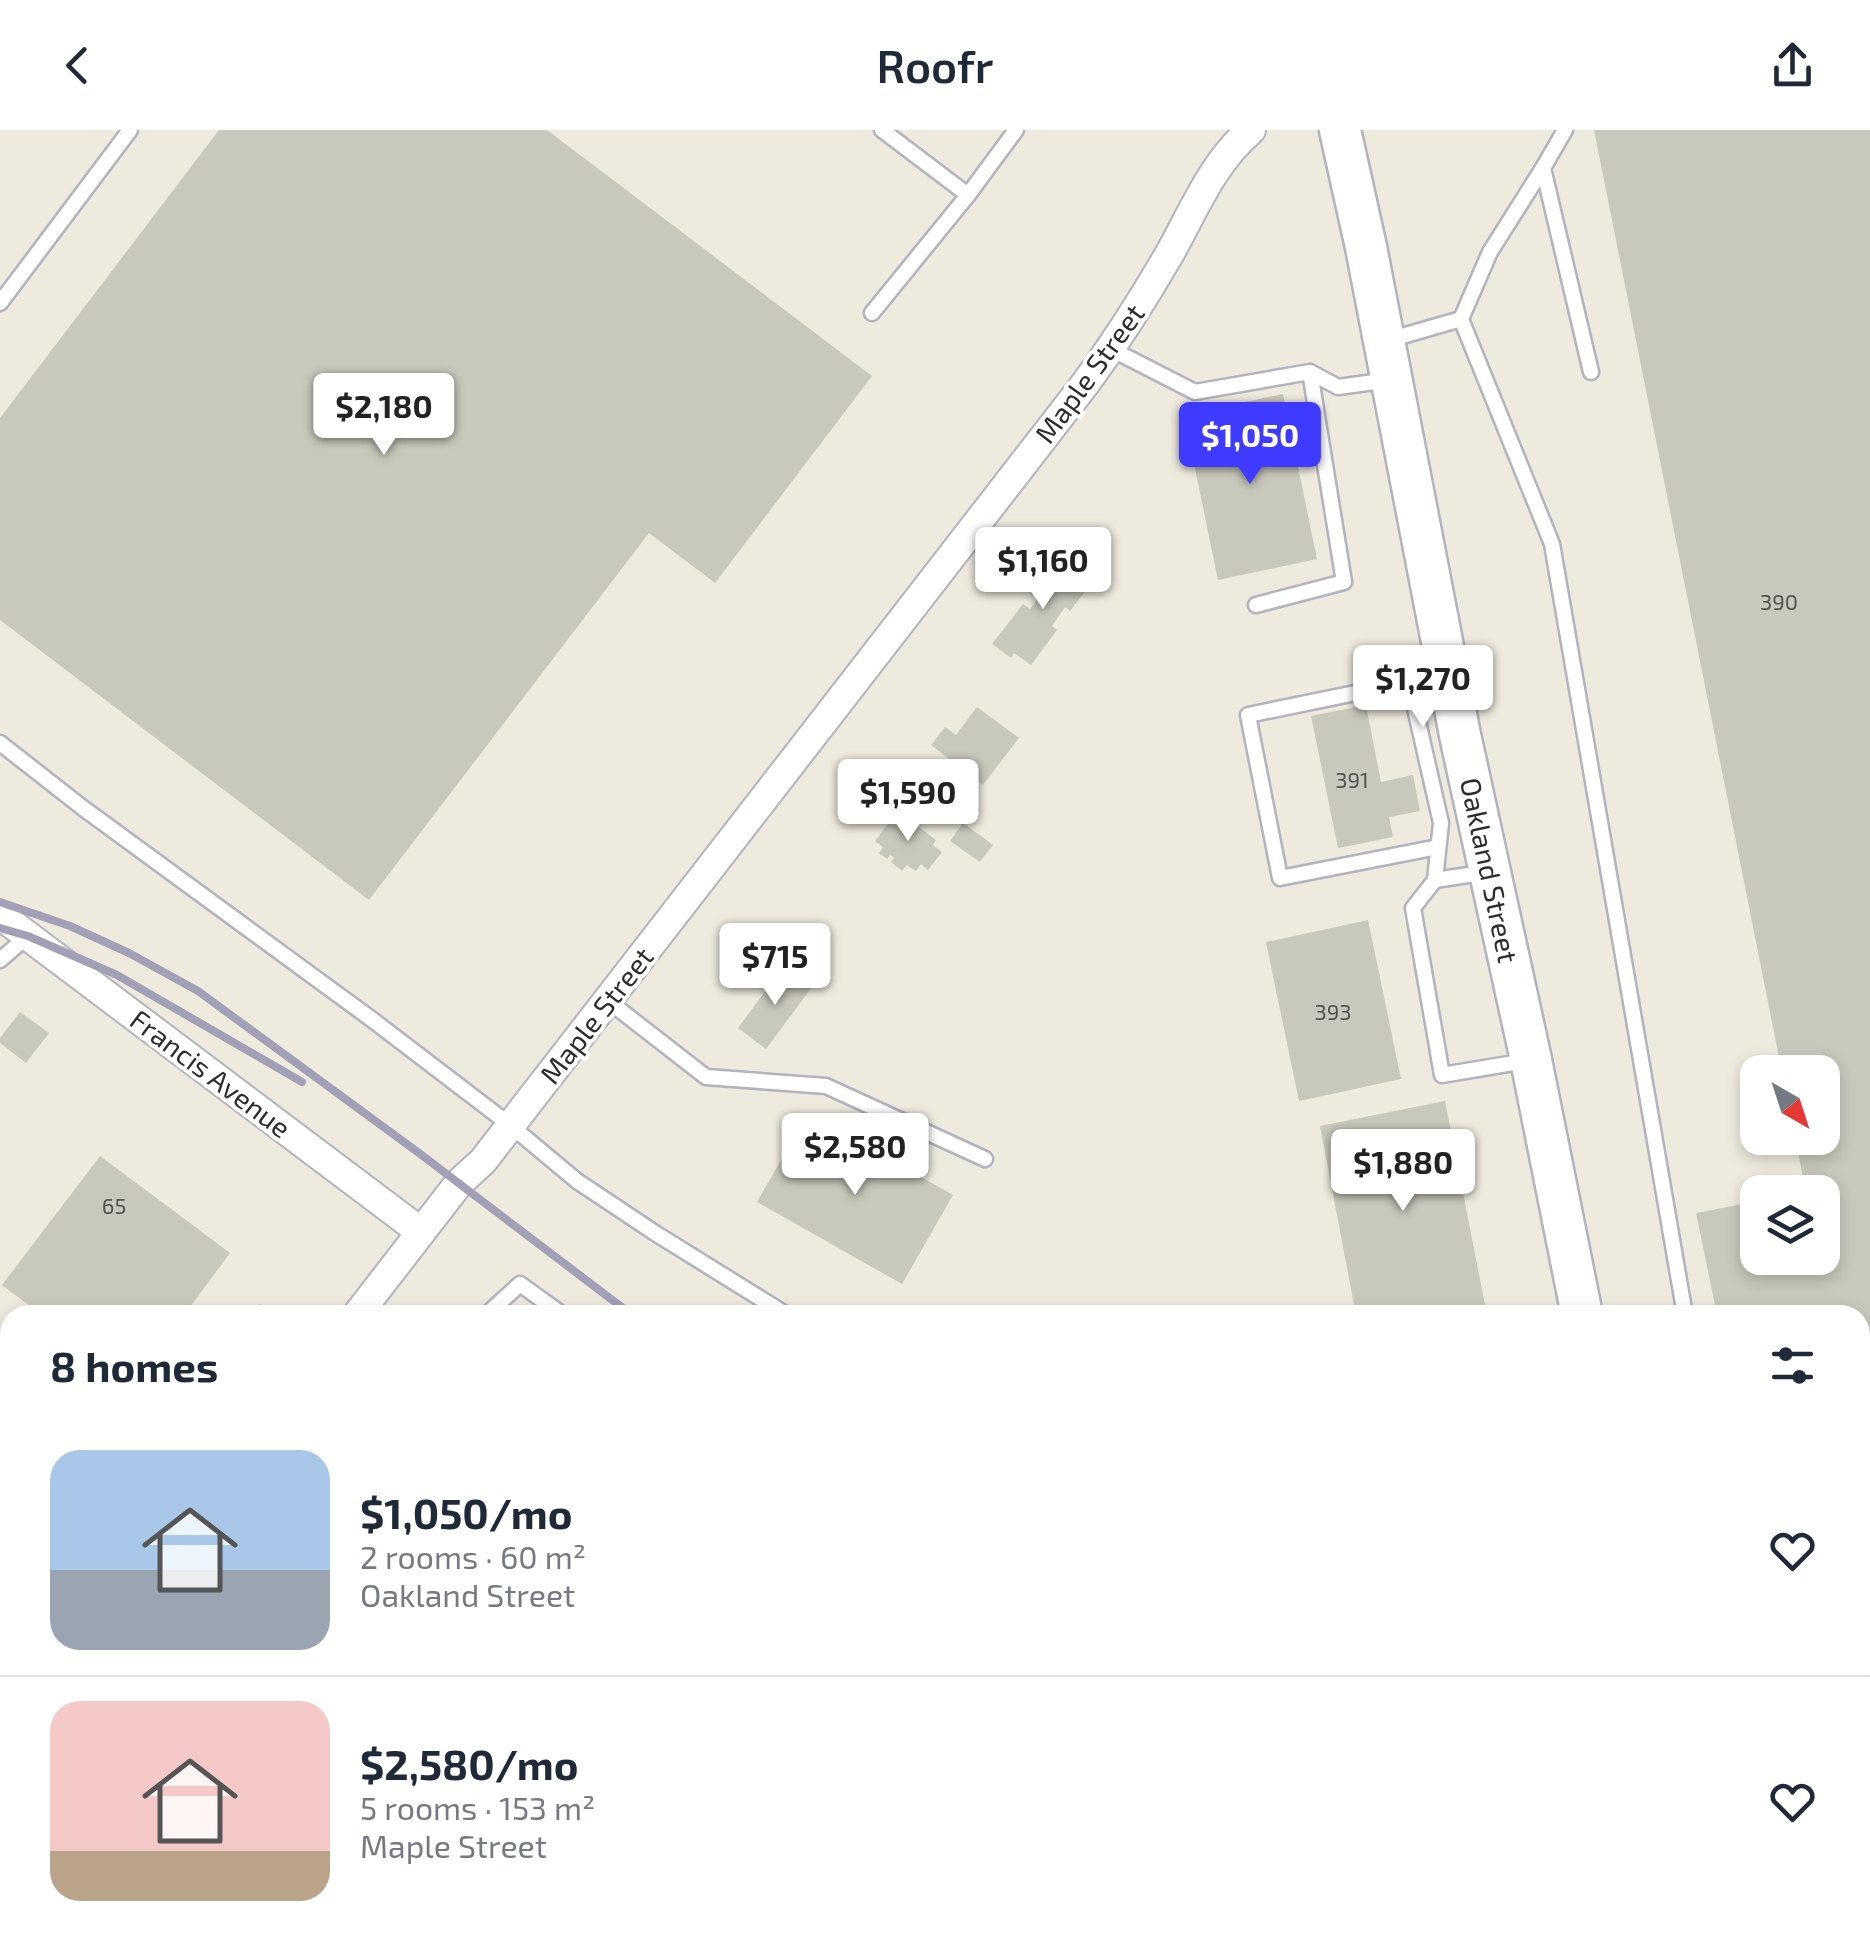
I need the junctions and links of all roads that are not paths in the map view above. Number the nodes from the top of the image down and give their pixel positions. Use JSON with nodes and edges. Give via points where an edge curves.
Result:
{"nodes":[{"id":1,"x":130,"y":130,"type":"edge"},
{"id":2,"x":882,"y":130,"type":"edge"},
{"id":3,"x":1016,"y":130,"type":"edge"},
{"id":4,"x":1252,"y":130,"type":"edge"},
{"id":5,"x":1340,"y":130,"type":"edge"},
{"id":6,"x":1565,"y":130,"type":"edge"},
{"id":7,"x":1543,"y":168,"type":"junction"},
{"id":8,"x":968,"y":196,"type":"junction"},
{"id":9,"x":0,"y":303,"type":"edge"},
{"id":10,"x":872,"y":313,"type":"dead end"},
{"id":11,"x":1461,"y":319,"type":"junction"},
{"id":12,"x":1110,"y":349,"type":"junction"},
{"id":13,"x":1388,"y":360,"type":"junction"},
{"id":14,"x":1310,"y":372,"type":"junction"},
{"id":15,"x":1591,"y":372,"type":"dead end"},
{"id":16,"x":1256,"y":606,"type":"dead end"},
{"id":17,"x":0,"y":743,"type":"edge"},
{"id":18,"x":1438,"y":847,"type":"junction"},
{"id":19,"x":1490,"y":872,"type":"junction"},
{"id":20,"x":1435,"y":880,"type":"junction"},
{"id":21,"x":0,"y":914,"type":"edge"},
{"id":22,"x":28,"y":936,"type":"junction"},
{"id":23,"x":0,"y":960,"type":"edge"},
{"id":24,"x":607,"y":1000,"type":"junction"},
{"id":25,"x":1531,"y":1060,"type":"junction"},
{"id":26,"x":510,"y":1125,"type":"junction"},
{"id":27,"x":985,"y":1159,"type":"dead end"},
{"id":28,"x":421,"y":1232,"type":"junction"},
{"id":29,"x":365,"y":1305,"type":"edge"},
{"id":30,"x":497,"y":1305,"type":"edge"},
{"id":31,"x":549,"y":1305,"type":"edge"},
{"id":32,"x":771,"y":1305,"type":"edge"},
{"id":33,"x":1580,"y":1305,"type":"edge"},
{"id":34,"x":1683,"y":1305,"type":"edge"}],
"edges":[{"from":1,"to":9,"type":"lane"},
{"from":2,"to":8,"type":"lane"},
{"from":3,"to":8,"type":"lane"},
{"from":4,"to":12,"type":"street","name":"Maple Street","via":[[1221,163]]},
{"from":5,"to":13,"type":"main road","name":"Oakland Street"},
{"from":6,"to":7,"type":"lane"},
{"from":7,"to":11,"type":"lane","via":[[1490,252]]},
{"from":7,"to":15,"type":"lane"},
{"from":8,"to":10,"type":"lane"},
{"from":11,"to":13,"type":"lane"},
{"from":11,"to":34,"type":"lane","via":[[1552,544]]},
{"from":12,"to":14,"type":"lane","via":[[1195,392]]},
{"from":12,"to":24,"type":"street","name":"Maple Street"},
{"from":13,"to":14,"type":"lane","via":[[1338,387]]},
{"from":13,"to":19,"type":"main road","name":"Oakland Street"},
{"from":14,"to":16,"type":"lane","via":[[1344,582]]},
{"from":17,"to":26,"type":"lane"},
{"from":18,"to":18,"type":"lane","via":[[1441,823],[1410,682],[1248,715],[1280,878]]},
{"from":18,"to":20,"type":"lane"},
{"from":19,"to":20,"type":"lane"},
{"from":19,"to":25,"type":"main road","name":"Oakland Street"},
{"from":20,"to":25,"type":"lane","via":[[1412,908],[1442,1074]]},
{"from":21,"to":22,"type":"street","name":"Francis Avenue"},
{"from":22,"to":23,"type":"lane"},
{"from":22,"to":28,"type":"street","name":"Francis Avenue"},
{"from":24,"to":26,"type":"street","name":"Maple Street"},
{"from":24,"to":27,"type":"lane","via":[[706,1076],[826,1086]]},
{"from":25,"to":33,"type":"main road","name":"Oakland Street"},
{"from":26,"to":28,"type":"street","name":"Maple Street"},
{"from":26,"to":32,"type":"lane","via":[[577,1180]]},
{"from":28,"to":29,"type":"street","name":"Maple Street"},
{"from":30,"to":31,"type":"lane","via":[[520,1284]]}]}
